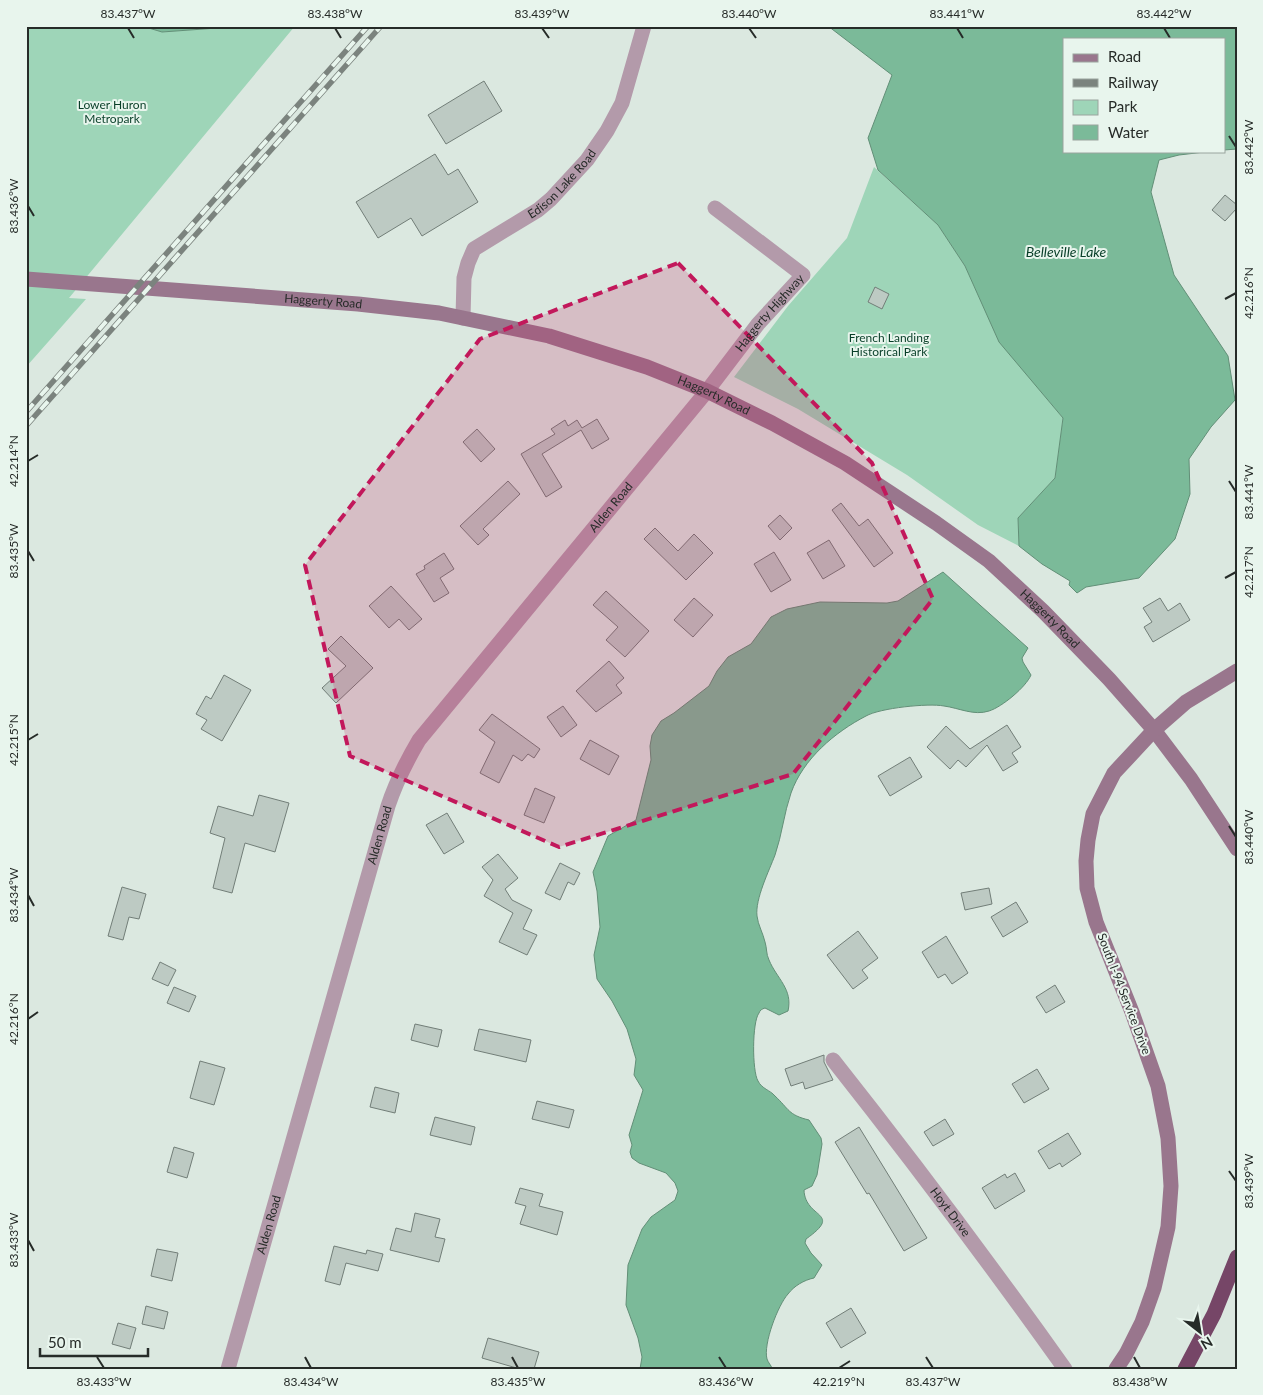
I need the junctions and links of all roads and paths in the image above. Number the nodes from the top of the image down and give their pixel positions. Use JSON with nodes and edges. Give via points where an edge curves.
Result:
{"nodes":[{"id":1,"x":642,"y":33,"type":"edge"},
{"id":2,"x":715,"y":208,"type":"dead end"},
{"id":3,"x":26,"y":279,"type":"edge"},
{"id":4,"x":463,"y":318,"type":"junction"},
{"id":5,"x":707,"y":391,"type":"junction"},
{"id":6,"x":1237,"y":671,"type":"edge"},
{"id":7,"x":1154,"y":730,"type":"junction"},
{"id":8,"x":1237,"y":849,"type":"edge"},
{"id":9,"x":833,"y":1060,"type":"dead end"},
{"id":10,"x":1237,"y":1257,"type":"edge"},
{"id":11,"x":228,"y":1369,"type":"edge"},
{"id":12,"x":1065,"y":1369,"type":"edge"},
{"id":13,"x":1116,"y":1369,"type":"edge"},
{"id":14,"x":1186,"y":1369,"type":"edge"}],
"edges":[{"from":1,"to":4,"type":"street","name":"Edison Lake Road","via":[[622,103],[587,160],[538,210],[474,249],[464,278]]},
{"from":2,"to":5,"type":"street","name":"Haggerty Highway","via":[[803,275],[758,324]]},
{"from":3,"to":4,"type":"main road","name":"Haggerty Road","via":[[358,304]]},
{"from":4,"to":5,"type":"main road","name":"Haggerty Road","via":[[579,344]]},
{"from":5,"to":7,"type":"main road","name":"Haggerty Road","via":[[772,422],[837,459],[989,561],[1110,679]]},
{"from":5,"to":11,"type":"street","name":"Alden Road","via":[[419,740],[406,762],[388,806]]},
{"from":6,"to":7,"type":"main road","name":"South I-94 Service Drive","via":[[1186,702]]},
{"from":7,"to":8,"type":"main road","name":"Haggerty Road"},
{"from":7,"to":13,"type":"main road","name":"South I-94 Service Drive","via":[[1114,774],[1097,806],[1086,861],[1087,888],[1096,922],[1158,1086],[1168,1138],[1171,1186],[1168,1228],[1154,1288],[1142,1322]]},
{"from":9,"to":12,"type":"street","name":"Hoyt Drive","via":[[903,1148]]},
{"from":10,"to":14,"type":"highway","via":[[1214,1314]]}]}
